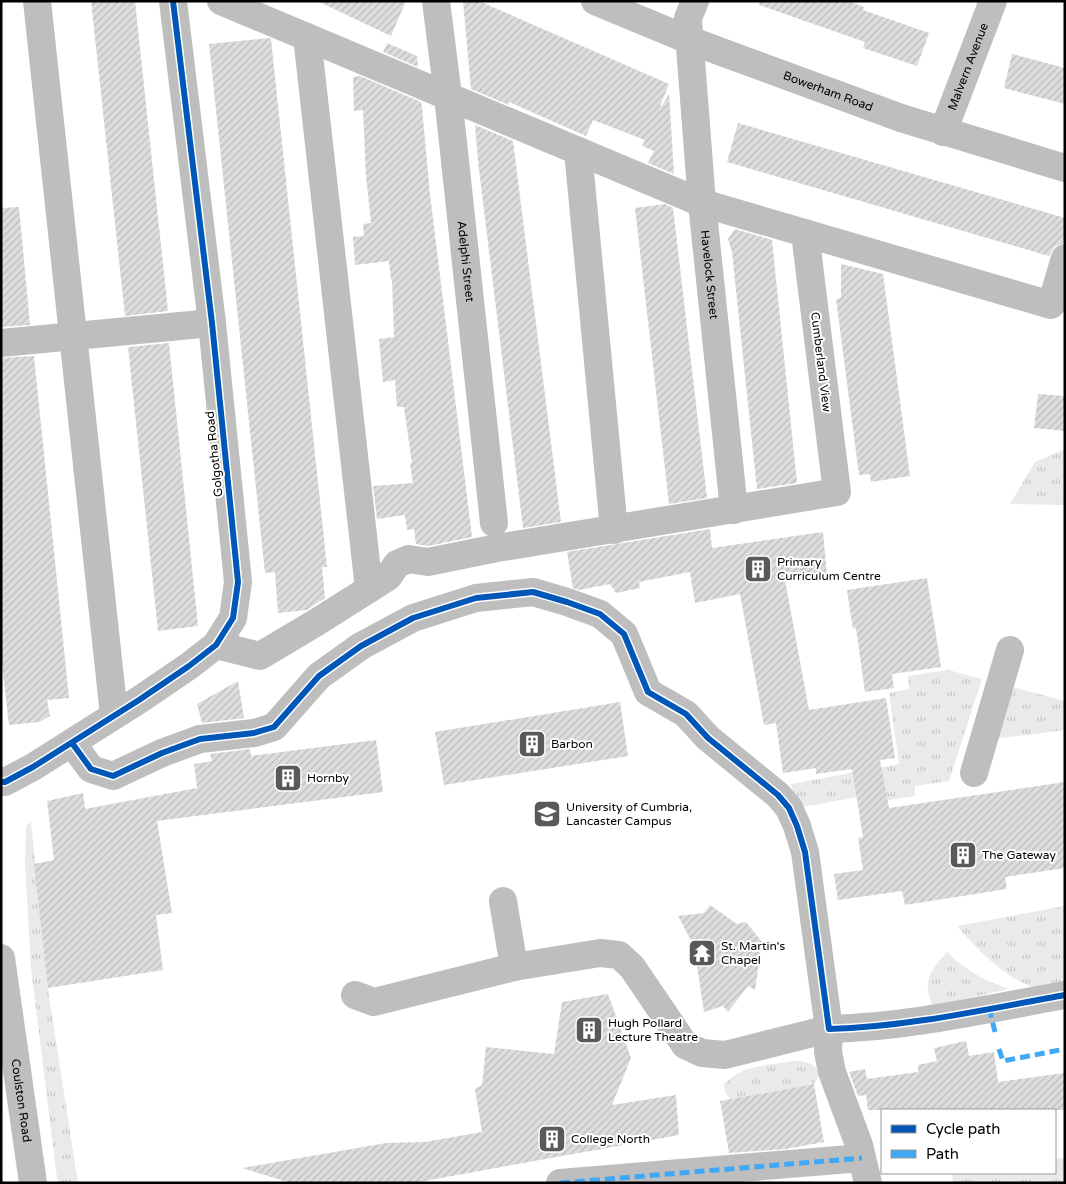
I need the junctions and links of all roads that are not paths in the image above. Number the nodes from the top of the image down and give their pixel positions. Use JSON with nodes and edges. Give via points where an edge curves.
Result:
{"nodes":[{"id":1,"x":37,"y":1,"type":"edge"},
{"id":2,"x":173,"y":1,"type":"edge"},
{"id":3,"x":222,"y":1,"type":"edge"},
{"id":4,"x":436,"y":1,"type":"edge"},
{"id":5,"x":595,"y":1,"type":"edge"},
{"id":6,"x":695,"y":1,"type":"edge"},
{"id":7,"x":992,"y":1,"type":"edge"},
{"id":8,"x":307,"y":36,"type":"junction"},
{"id":9,"x":689,"y":40,"type":"junction"},
{"id":10,"x":448,"y":96,"type":"junction"},
{"id":11,"x":944,"y":132,"type":"junction"},
{"id":12,"x":578,"y":151,"type":"junction"},
{"id":13,"x":1065,"y":168,"type":"edge"},
{"id":14,"x":702,"y":203,"type":"junction"},
{"id":15,"x":805,"y":233,"type":"junction"},
{"id":16,"x":1065,"y":258,"type":"edge"},
{"id":17,"x":212,"y":323,"type":"junction"},
{"id":18,"x":73,"y":336,"type":"junction"},
{"id":19,"x":1,"y":343,"type":"edge"},
{"id":20,"x":734,"y":510,"type":"junction"},
{"id":21,"x":494,"y":523,"type":"dead end"},
{"id":22,"x":614,"y":530,"type":"junction"},
{"id":23,"x":369,"y":589,"type":"junction"},
{"id":24,"x":216,"y":645,"type":"junction"},
{"id":25,"x":1010,"y":650,"type":"dead end"},
{"id":26,"x":114,"y":715,"type":"junction"},
{"id":27,"x":72,"y":743,"type":"junction"},
{"id":28,"x":974,"y":773,"type":"dead end"},
{"id":29,"x":1,"y":782,"type":"edge"},
{"id":30,"x":503,"y":901,"type":"dead end"},
{"id":31,"x":1,"y":958,"type":"edge"},
{"id":32,"x":514,"y":968,"type":"junction"},
{"id":33,"x":354,"y":995,"type":"dead end"},
{"id":34,"x":1065,"y":995,"type":"edge"},
{"id":35,"x":829,"y":1029,"type":"junction"},
{"id":36,"x":865,"y":1170,"type":"edge"},
{"id":37,"x":33,"y":1183,"type":"edge"},
{"id":38,"x":560,"y":1183,"type":"edge"}],
"edges":[{"from":1,"to":18,"type":"street"},
{"from":2,"to":17,"type":"street","name":"Golgotha Road"},
{"from":3,"to":8,"type":"street"},
{"from":4,"to":10,"type":"street","name":"Adelphi Street"},
{"from":5,"to":9,"type":"street","name":"Bowerham Road"},
{"from":6,"to":9,"type":"street","name":"Havelock Street","via":[[688,18]]},
{"from":7,"to":11,"type":"street","name":"Malvern Avenue"},
{"from":8,"to":10,"type":"street"},
{"from":8,"to":23,"type":"street"},
{"from":9,"to":11,"type":"street","name":"Bowerham Road"},
{"from":9,"to":14,"type":"street","name":"Havelock Street"},
{"from":10,"to":12,"type":"street"},
{"from":10,"to":21,"type":"street","name":"Adelphi Street"},
{"from":11,"to":13,"type":"street","name":"Bowerham Road"},
{"from":12,"to":14,"type":"street"},
{"from":12,"to":22,"type":"street"},
{"from":14,"to":15,"type":"street"},
{"from":14,"to":20,"type":"street","name":"Havelock Street"},
{"from":15,"to":16,"type":"street","via":[[1051,305]]},
{"from":15,"to":20,"type":"street","name":"Cumberland View","via":[[838,492]]},
{"from":17,"to":18,"type":"street"},
{"from":17,"to":24,"type":"street","name":"Golgotha Road","via":[[238,582],[233,618]]},
{"from":18,"to":19,"type":"street"},
{"from":18,"to":26,"type":"street"},
{"from":20,"to":22,"type":"street"},
{"from":22,"to":23,"type":"street","via":[[428,562],[409,559],[397,564],[388,576]]},
{"from":23,"to":24,"type":"street","via":[[260,656]]},
{"from":24,"to":26,"type":"street","name":"Golgotha Road"},
{"from":25,"to":28,"type":"street"},
{"from":26,"to":27,"type":"street","name":"Golgotha Road"},
{"from":27,"to":29,"type":"street","name":"Golgotha Road"},
{"from":27,"to":35,"type":"street","via":[[91,769],[113,776],[200,739],[254,733],[274,727],[319,676],[361,646],[413,618],[476,598],[533,592],[600,614],[624,634],[648,692],[686,714],[708,738],[789,808],[805,852]]},
{"from":30,"to":32,"type":"street"},
{"from":31,"to":37,"type":"street","name":"Coulston Road"},
{"from":32,"to":33,"type":"street","via":[[374,1002]]},
{"from":32,"to":35,"type":"street","via":[[600,954],[619,955],[632,967],[684,1045],[702,1052],[725,1055]]},
{"from":34,"to":35,"type":"street","via":[[902,1022]]},
{"from":35,"to":36,"type":"street","via":[[828,1052],[832,1072]]},
{"from":36,"to":38,"type":"street"}]}
